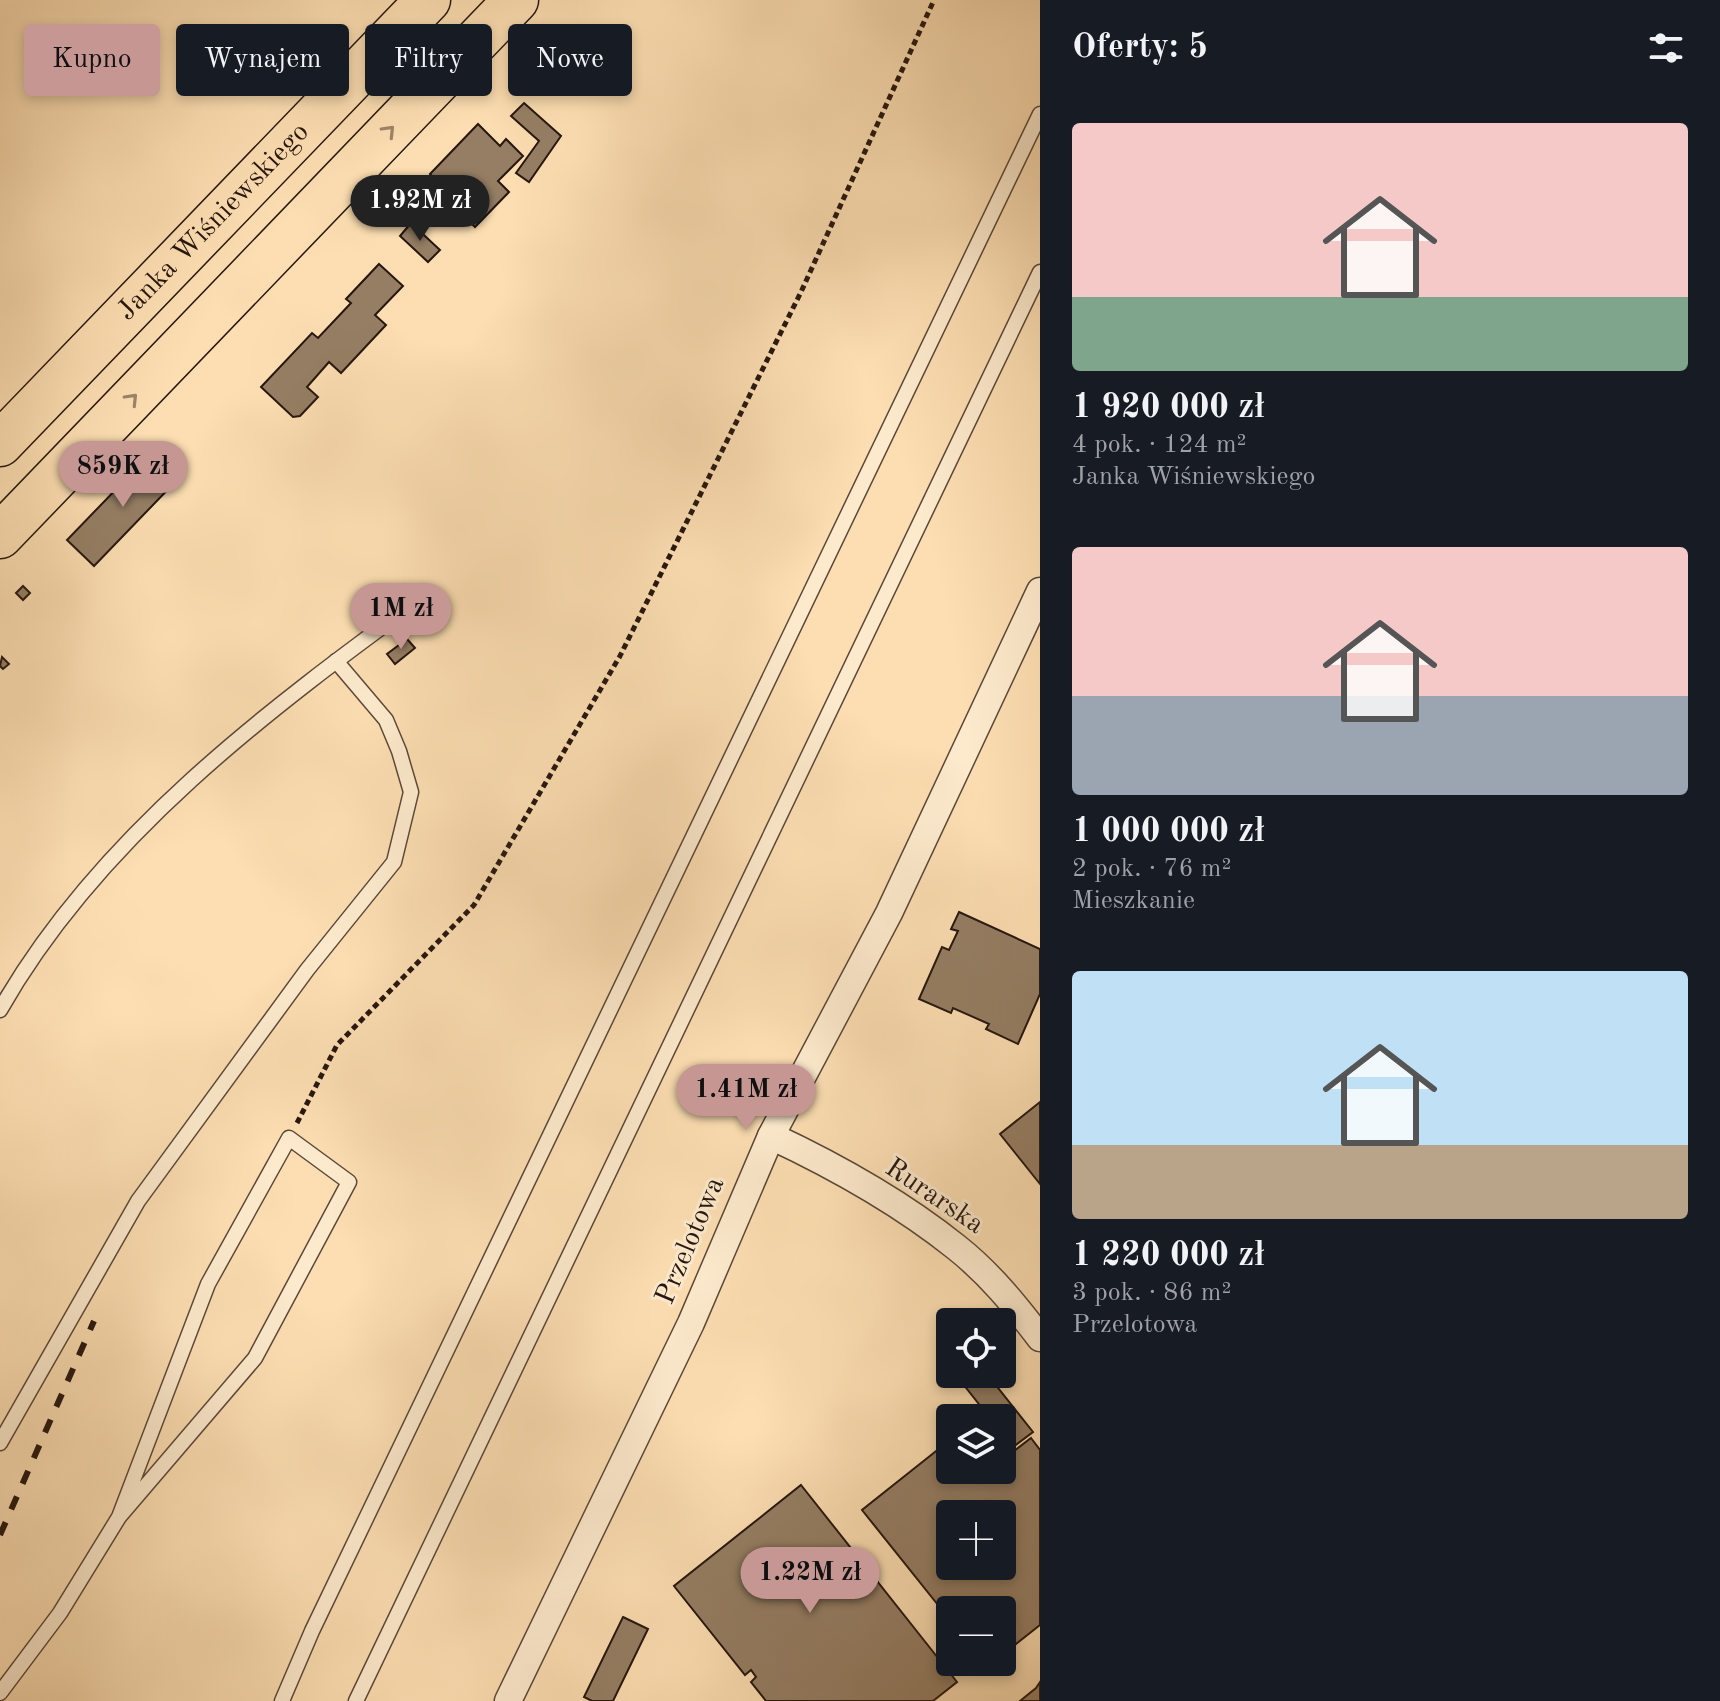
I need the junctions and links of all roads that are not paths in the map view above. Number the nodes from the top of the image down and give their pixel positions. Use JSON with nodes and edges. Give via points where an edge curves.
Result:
{"nodes":[{"id":1,"x":428,"y":0,"type":"edge"},
{"id":2,"x":516,"y":0,"type":"edge"},
{"id":3,"x":1040,"y":114,"type":"edge"},
{"id":4,"x":1040,"y":272,"type":"edge"},
{"id":5,"x":0,"y":444,"type":"edge"},
{"id":6,"x":0,"y":536,"type":"edge"},
{"id":7,"x":1040,"y":591,"type":"edge"},
{"id":8,"x":427,"y":594,"type":"dead end"},
{"id":9,"x":336,"y":661,"type":"junction"},
{"id":10,"x":0,"y":1010,"type":"edge"},
{"id":11,"x":771,"y":1136,"type":"junction"},
{"id":12,"x":1040,"y":1338,"type":"edge"},
{"id":13,"x":0,"y":1443,"type":"edge"},
{"id":14,"x":119,"y":1517,"type":"junction"},
{"id":15,"x":0,"y":1693,"type":"edge"},
{"id":16,"x":282,"y":1701,"type":"edge"},
{"id":17,"x":356,"y":1701,"type":"edge"},
{"id":18,"x":508,"y":1701,"type":"edge"}],
"edges":[{"from":1,"to":5,"type":"highway","name":"Janka Wiśniewskiego"},
{"from":6,"to":2,"type":"highway","one_way":true},
{"from":3,"to":16,"type":"lane"},
{"from":4,"to":17,"type":"lane"},
{"from":7,"to":11,"type":"street","name":"Przelotowa","via":[[889,913]]},
{"from":8,"to":9,"type":"lane"},
{"from":9,"to":10,"type":"lane","via":[[182,787],[71,906]]},
{"from":9,"to":13,"type":"lane","via":[[386,720],[411,792],[394,862],[307,970],[138,1201]]},
{"from":11,"to":12,"type":"street","name":"Rurarska","via":[[809,1154],[957,1247]]},
{"from":11,"to":18,"type":"street","name":"Przelotowa","via":[[691,1323]]},
{"from":14,"to":14,"type":"lane","via":[[208,1284],[289,1138],[349,1182],[255,1358]]},
{"from":14,"to":15,"type":"lane","via":[[60,1613]]}]}
